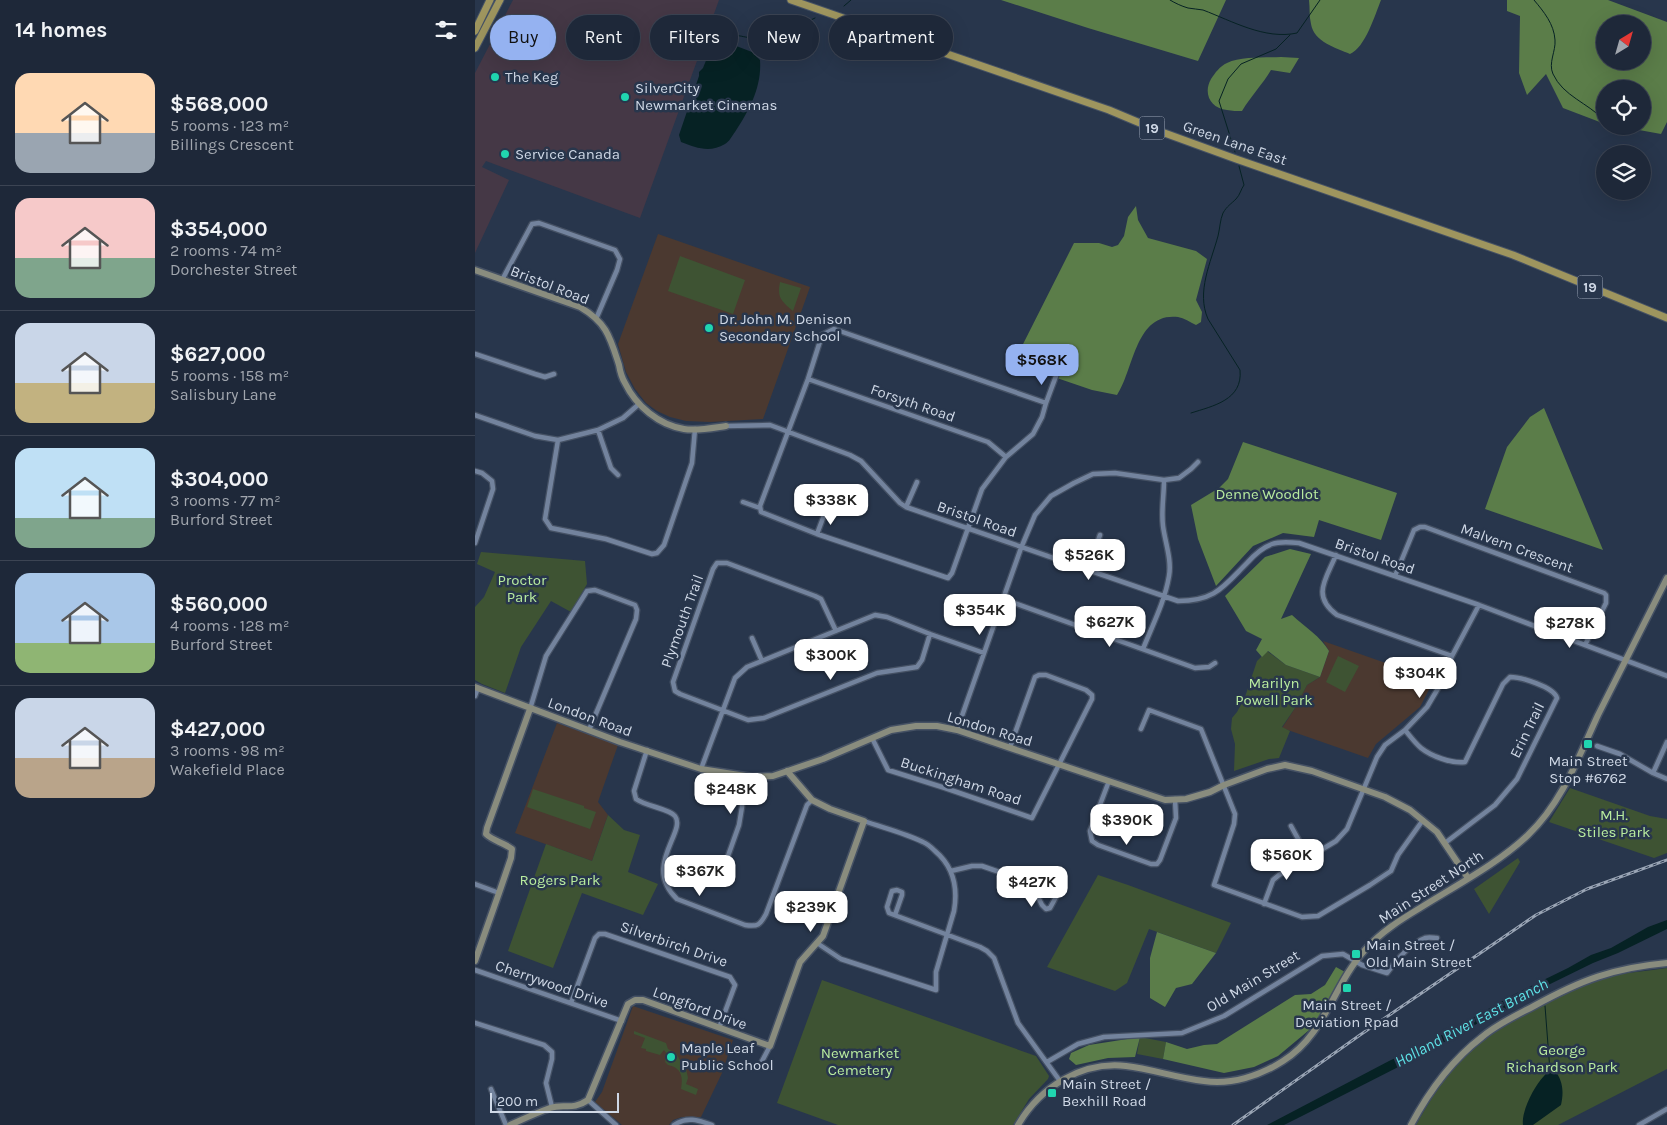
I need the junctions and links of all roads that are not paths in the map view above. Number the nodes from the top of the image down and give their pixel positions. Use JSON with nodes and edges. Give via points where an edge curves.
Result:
{"nodes":[{"id":1,"x":490,"y":0,"type":"edge"},
{"id":2,"x":500,"y":0,"type":"edge"},
{"id":3,"x":791,"y":0,"type":"edge"},
{"id":4,"x":475,"y":31,"type":"edge"},
{"id":5,"x":475,"y":48,"type":"edge"},
{"id":6,"x":475,"y":270,"type":"edge"},
{"id":7,"x":502,"y":280,"type":"junction"},
{"id":8,"x":1667,"y":318,"type":"edge"},
{"id":9,"x":596,"y":319,"type":"junction"},
{"id":10,"x":475,"y":354,"type":"edge"},
{"id":11,"x":554,"y":374,"type":"dead end"},
{"id":12,"x":1056,"y":376,"type":"dead end"},
{"id":13,"x":808,"y":379,"type":"junction"},
{"id":14,"x":1046,"y":402,"type":"junction"},
{"id":15,"x":639,"y":404,"type":"junction"},
{"id":16,"x":475,"y":415,"type":"edge"},
{"id":17,"x":726,"y":426,"type":"joint"},
{"id":18,"x":695,"y":429,"type":"junction"},
{"id":19,"x":599,"y":430,"type":"junction"},
{"id":20,"x":789,"y":433,"type":"junction"},
{"id":21,"x":557,"y":440,"type":"junction"},
{"id":22,"x":1006,"y":457,"type":"junction"},
{"id":23,"x":1198,"y":462,"type":"dead end"},
{"id":24,"x":475,"y":471,"type":"edge"},
{"id":25,"x":618,"y":476,"type":"dead end"},
{"id":26,"x":1164,"y":480,"type":"junction"},
{"id":27,"x":917,"y":482,"type":"dead end"},
{"id":28,"x":743,"y":502,"type":"dead end"},
{"id":29,"x":906,"y":507,"type":"junction"},
{"id":30,"x":760,"y":508,"type":"junction"},
{"id":31,"x":827,"y":510,"type":"dead end"},
{"id":32,"x":967,"y":529,"type":"junction"},
{"id":33,"x":817,"y":534,"type":"junction"},
{"id":34,"x":1100,"y":535,"type":"dead end"},
{"id":35,"x":475,"y":543,"type":"edge"},
{"id":36,"x":1021,"y":548,"type":"junction"},
{"id":37,"x":1336,"y":555,"type":"junction"},
{"id":38,"x":1088,"y":570,"type":"junction"},
{"id":39,"x":1395,"y":576,"type":"junction"},
{"id":40,"x":1667,"y":578,"type":"edge"},
{"id":41,"x":1163,"y":596,"type":"junction"},
{"id":42,"x":1003,"y":599,"type":"junction"},
{"id":43,"x":1479,"y":605,"type":"junction"},
{"id":44,"x":836,"y":631,"type":"junction"},
{"id":45,"x":930,"y":634,"type":"junction"},
{"id":46,"x":752,"y":638,"type":"dead end"},
{"id":47,"x":1585,"y":644,"type":"junction"},
{"id":48,"x":1143,"y":649,"type":"junction"},
{"id":49,"x":984,"y":653,"type":"junction"},
{"id":50,"x":1452,"y":656,"type":"junction"},
{"id":51,"x":1625,"y":660,"type":"junction"},
{"id":52,"x":762,"y":661,"type":"junction"},
{"id":53,"x":1215,"y":663,"type":"dead end"},
{"id":54,"x":1667,"y":676,"type":"edge"},
{"id":55,"x":476,"y":688,"type":"edge"},
{"id":56,"x":475,"y":696,"type":"edge"},
{"id":57,"x":529,"y":709,"type":"junction"},
{"id":58,"x":723,"y":710,"type":"junction"},
{"id":59,"x":1141,"y":729,"type":"dead end"},
{"id":60,"x":589,"y":730,"type":"junction"},
{"id":61,"x":957,"y":730,"type":"junction"},
{"id":62,"x":1405,"y":730,"type":"junction"},
{"id":63,"x":872,"y":738,"type":"junction"},
{"id":64,"x":1667,"y":742,"type":"edge"},
{"id":65,"x":1597,"y":746,"type":"dead end"},
{"id":66,"x":1010,"y":747,"type":"junction"},
{"id":67,"x":647,"y":750,"type":"junction"},
{"id":68,"x":1059,"y":765,"type":"junction"},
{"id":69,"x":701,"y":770,"type":"junction"},
{"id":70,"x":787,"y":771,"type":"junction"},
{"id":71,"x":1653,"y":773,"type":"junction"},
{"id":72,"x":743,"y":776,"type":"junction"},
{"id":73,"x":1667,"y":779,"type":"edge"},
{"id":74,"x":1109,"y":782,"type":"junction"},
{"id":75,"x":1224,"y":785,"type":"junction"},
{"id":76,"x":1362,"y":789,"type":"junction"},
{"id":77,"x":1175,"y":799,"type":"junction"},
{"id":78,"x":812,"y":800,"type":"junction"},
{"id":79,"x":1423,"y":820,"type":"junction"},
{"id":80,"x":864,"y":821,"type":"junction"},
{"id":81,"x":1291,"y":826,"type":"dead end"},
{"id":82,"x":1445,"y":843,"type":"junction"},
{"id":83,"x":728,"y":856,"type":"dead end"},
{"id":84,"x":1308,"y":857,"type":"junction"},
{"id":85,"x":951,"y":871,"type":"junction"},
{"id":86,"x":1468,"y":878,"type":"junction"},
{"id":87,"x":1031,"y":883,"type":"junction"},
{"id":88,"x":475,"y":884,"type":"edge"},
{"id":89,"x":499,"y":893,"type":"junction"},
{"id":90,"x":1264,"y":904,"type":"junction"},
{"id":91,"x":895,"y":915,"type":"junction"},
{"id":92,"x":947,"y":936,"type":"junction"},
{"id":93,"x":1437,"y":938,"type":"dead end"},
{"id":94,"x":817,"y":942,"type":"junction"},
{"id":95,"x":475,"y":961,"type":"edge"},
{"id":96,"x":1357,"y":962,"type":"junction"},
{"id":97,"x":1667,"y":963,"type":"edge"},
{"id":98,"x":475,"y":970,"type":"edge"},
{"id":99,"x":571,"y":1003,"type":"junction"},
{"id":100,"x":622,"y":1021,"type":"junction"},
{"id":101,"x":475,"y":1023,"type":"edge"},
{"id":102,"x":719,"y":1028,"type":"junction"},
{"id":103,"x":770,"y":1046,"type":"junction"},
{"id":104,"x":1047,"y":1062,"type":"junction"},
{"id":105,"x":759,"y":1067,"type":"dead end"},
{"id":106,"x":1060,"y":1080,"type":"junction"},
{"id":107,"x":491,"y":1089,"type":"dead end"},
{"id":108,"x":588,"y":1100,"type":"junction"},
{"id":109,"x":552,"y":1107,"type":"junction"},
{"id":110,"x":1667,"y":1109,"type":"edge"},
{"id":111,"x":508,"y":1125,"type":"edge"},
{"id":112,"x":616,"y":1125,"type":"edge"},
{"id":113,"x":674,"y":1125,"type":"edge"},
{"id":114,"x":712,"y":1125,"type":"edge"},
{"id":115,"x":1018,"y":1125,"type":"edge"},
{"id":116,"x":1411,"y":1125,"type":"edge"},
{"id":117,"x":1639,"y":1125,"type":"edge"}],
"edges":[{"from":1,"to":4,"type":"main road"},
{"from":2,"to":5,"type":"main road"},
{"from":3,"to":8,"type":"main road","name":"Green Lane East","number":"19","via":[[1513,255]]},
{"from":6,"to":7,"type":"street","name":"Bristol Road"},
{"from":7,"to":9,"type":"street","name":"Bristol Road","via":[[580,307]]},
{"from":7,"to":9,"type":"street","via":[[533,224],[539,223],[615,250],[620,260]]},
{"from":9,"to":15,"type":"street","name":"Bristol Road","via":[[613,343],[624,383]]},
{"from":10,"to":11,"type":"street","via":[[545,377]]},
{"from":12,"to":14,"type":"street"},
{"from":13,"to":14,"type":"street","via":[[822,335],[834,329]]},
{"from":13,"to":20,"type":"street"},
{"from":13,"to":22,"type":"street","name":"Forsyth Road","via":[[987,442]]},
{"from":14,"to":22,"type":"street","via":[[1033,434]]},
{"from":15,"to":18,"type":"street","name":"Bristol Road","via":[[658,419],[683,429]]},
{"from":15,"to":19,"type":"street","via":[[623,418]]},
{"from":16,"to":21,"type":"street","via":[[535,436]]},
{"from":17,"to":18,"type":"street","name":"Bristol Road"},
{"from":17,"to":20,"type":"street","name":"Bristol Road","via":[[770,425]]},
{"from":18,"to":21,"type":"street","via":[[692,463],[664,545],[652,554],[606,539],[551,528],[545,519]]},
{"from":19,"to":21,"type":"street"},
{"from":19,"to":25,"type":"street","via":[[611,468]]},
{"from":20,"to":29,"type":"street","name":"Bristol Road","via":[[861,461]]},
{"from":20,"to":30,"type":"street"},
{"from":22,"to":32,"type":"street","via":[[982,489]]},
{"from":23,"to":26,"type":"street","via":[[1179,478]]},
{"from":24,"to":35,"type":"street","via":[[492,481],[493,489]]},
{"from":26,"to":36,"type":"street","via":[[1115,473],[1093,474],[1074,482],[1051,496],[1035,515]]},
{"from":26,"to":41,"type":"street","via":[[1163,525],[1169,576]]},
{"from":27,"to":29,"type":"street"},
{"from":28,"to":30,"type":"street"},
{"from":29,"to":32,"type":"street","name":"Bristol Road"},
{"from":30,"to":33,"type":"street","via":[[761,512]]},
{"from":31,"to":33,"type":"street"},
{"from":32,"to":33,"type":"street","via":[[948,578]]},
{"from":32,"to":36,"type":"street","name":"Bristol Road"},
{"from":34,"to":38,"type":"street"},
{"from":36,"to":38,"type":"street","name":"Bristol Road"},
{"from":36,"to":42,"type":"street"},
{"from":37,"to":39,"type":"street","name":"Bristol Road"},
{"from":37,"to":41,"type":"street","name":"Bristol Road","via":[[1299,543],[1273,544],[1257,552],[1209,597],[1178,601]]},
{"from":37,"to":50,"type":"street","via":[[1322,595],[1332,611]]},
{"from":38,"to":41,"type":"street","name":"Bristol Road"},
{"from":39,"to":43,"type":"street","name":"Bristol Road"},
{"from":39,"to":47,"type":"street","name":"Malvern Crescent","via":[[1414,530],[1420,527],[1434,530],[1606,595],[1606,603]]},
{"from":40,"to":51,"type":"street","name":"Main Street North"},
{"from":41,"to":48,"type":"street"},
{"from":42,"to":48,"type":"street"},
{"from":42,"to":49,"type":"street"},
{"from":43,"to":47,"type":"street","name":"Bristol Road"},
{"from":43,"to":50,"type":"street"},
{"from":44,"to":45,"type":"street","via":[[875,615]]},
{"from":44,"to":52,"type":"street"},
{"from":44,"to":58,"type":"street","name":"Plymouth Trail","via":[[821,599],[727,563],[717,564],[673,682],[675,691],[680,694]]},
{"from":45,"to":49,"type":"street"},
{"from":45,"to":58,"type":"street","via":[[917,667],[877,673],[765,718],[748,720]]},
{"from":46,"to":52,"type":"street"},
{"from":47,"to":51,"type":"street","name":"Bristol Road"},
{"from":48,"to":53,"type":"street","via":[[1195,668]]},
{"from":49,"to":61,"type":"street"},
{"from":50,"to":62,"type":"street","via":[[1427,707]]},
{"from":51,"to":54,"type":"street","name":"Bristol Road"},
{"from":51,"to":86,"type":"street","name":"Main Street North","via":[[1556,799],[1529,835]]},
{"from":52,"to":58,"type":"street","via":[[747,667],[735,678]]},
{"from":55,"to":56,"type":"street"},
{"from":55,"to":57,"type":"street","name":"London Road"},
{"from":57,"to":60,"type":"street","name":"London Road"},
{"from":57,"to":60,"type":"street","via":[[547,656],[587,591],[595,590],[635,605],[637,610]]},
{"from":57,"to":89,"type":"street","via":[[487,828],[491,838],[512,849]]},
{"from":58,"to":69,"type":"street"},
{"from":59,"to":75,"type":"street","via":[[1149,710],[1201,729]]},
{"from":60,"to":67,"type":"street","name":"London Road"},
{"from":61,"to":63,"type":"street","name":"London Road","via":[[916,726],[891,730]]},
{"from":61,"to":66,"type":"street","name":"London Road"},
{"from":62,"to":76,"type":"street","via":[[1385,745]]},
{"from":62,"to":82,"type":"street","name":"Erin Trail","via":[[1420,747],[1433,755],[1465,762],[1503,684],[1510,677],[1556,693],[1557,698],[1517,780],[1495,805]]},
{"from":63,"to":68,"type":"street","name":"Buckingham Road","via":[[888,770],[1033,818]]},
{"from":63,"to":70,"type":"street","name":"London Road"},
{"from":64,"to":71,"type":"street"},
{"from":65,"to":71,"type":"street","via":[[1620,754]]},
{"from":66,"to":68,"type":"street","name":"London Road"},
{"from":66,"to":68,"type":"street","via":[[1035,677],[1046,675],[1087,690],[1092,698]]},
{"from":67,"to":69,"type":"street","name":"London Road"},
{"from":67,"to":78,"type":"street","via":[[634,791],[642,804],[669,812],[677,821],[663,863],[669,891],[677,899],[745,925],[761,924],[807,805]]},
{"from":68,"to":74,"type":"street","name":"London Road"},
{"from":69,"to":72,"type":"street","name":"London Road"},
{"from":70,"to":72,"type":"street","name":"London Road","via":[[773,776]]},
{"from":70,"to":78,"type":"street"},
{"from":71,"to":73,"type":"street"},
{"from":72,"to":83,"type":"street","via":[[739,825]]},
{"from":74,"to":77,"type":"street","name":"London Road","via":[[1165,800]]},
{"from":74,"to":77,"type":"street","via":[[1091,831],[1092,841],[1151,864],[1160,860],[1176,818]]},
{"from":75,"to":76,"type":"street","name":"London Road","via":[[1285,765]]},
{"from":75,"to":77,"type":"street","name":"London Road","via":[[1186,799]]},
{"from":75,"to":90,"type":"street","via":[[1235,819],[1214,886]]},
{"from":76,"to":79,"type":"street","name":"London Road","via":[[1385,796]]},
{"from":76,"to":84,"type":"street","via":[[1347,829],[1336,841]]},
{"from":78,"to":80,"type":"street"},
{"from":79,"to":82,"type":"street","name":"London Road"},
{"from":79,"to":90,"type":"street","via":[[1398,855],[1393,872],[1318,916],[1301,917]]},
{"from":80,"to":85,"type":"street","via":[[925,842]]},
{"from":80,"to":94,"type":"street","via":[[823,936]]},
{"from":81,"to":84,"type":"street"},
{"from":82,"to":86,"type":"street","name":"London Road"},
{"from":84,"to":90,"type":"street","via":[[1273,880]]},
{"from":85,"to":87,"type":"street","via":[[982,866]]},
{"from":85,"to":92,"type":"street","via":[[956,901]]},
{"from":86,"to":96,"type":"street","name":"Main Street North","via":[[1390,927]]},
{"from":87,"to":87,"type":"street","via":[[1042,905],[1049,908],[1056,897],[1055,892]]},
{"from":88,"to":89,"type":"street"},
{"from":89,"to":95,"type":"street"},
{"from":91,"to":91,"type":"street","via":[[889,913],[887,906],[893,891],[897,890],[902,895]]},
{"from":91,"to":92,"type":"street"},
{"from":92,"to":94,"type":"street","via":[[936,972],[936,990],[841,959]]},
{"from":92,"to":104,"type":"street","via":[[991,954],[1018,1023]]},
{"from":93,"to":96,"type":"street","name":"Old Main Street","via":[[1425,938],[1407,950],[1387,973]]},
{"from":94,"to":103,"type":"street","via":[[800,962]]},
{"from":96,"to":104,"type":"street","name":"Old Main Street","via":[[1343,954],[1322,956],[1224,1016],[1183,1033],[1104,1038],[1078,1044]]},
{"from":96,"to":106,"type":"street","name":"Main Street North","via":[[1307,1042],[1284,1061],[1255,1076],[1205,1082],[1125,1066],[1091,1067]]},
{"from":97,"to":116,"type":"street","via":[[1631,967],[1580,982],[1483,1035],[1442,1076]]},
{"from":98,"to":99,"type":"street","name":"Cherrywood Drive"},
{"from":99,"to":100,"type":"street","name":"Cherrywood Drive"},
{"from":99,"to":102,"type":"street","name":"Silverbirch Drive","via":[[595,938],[605,934],[730,978],[735,985]]},
{"from":100,"to":102,"type":"street","name":"Longford Drive","via":[[628,1004],[643,1000]]},
{"from":100,"to":108,"type":"street","name":"Longford Drive"},
{"from":101,"to":109,"type":"street","via":[[545,1045],[552,1052],[545,1083]]},
{"from":102,"to":103,"type":"street","name":"Longford Drive"},
{"from":103,"to":105,"type":"street"},
{"from":104,"to":106,"type":"street"},
{"from":106,"to":115,"type":"street","name":"Main Street North","via":[[1029,1107]]},
{"from":107,"to":111,"type":"street"},
{"from":108,"to":109,"type":"street","via":[[569,1108]]},
{"from":108,"to":112,"type":"street"},
{"from":109,"to":111,"type":"street"},
{"from":110,"to":117,"type":"street"},
{"from":113,"to":114,"type":"street","via":[[687,1118]]}]}
